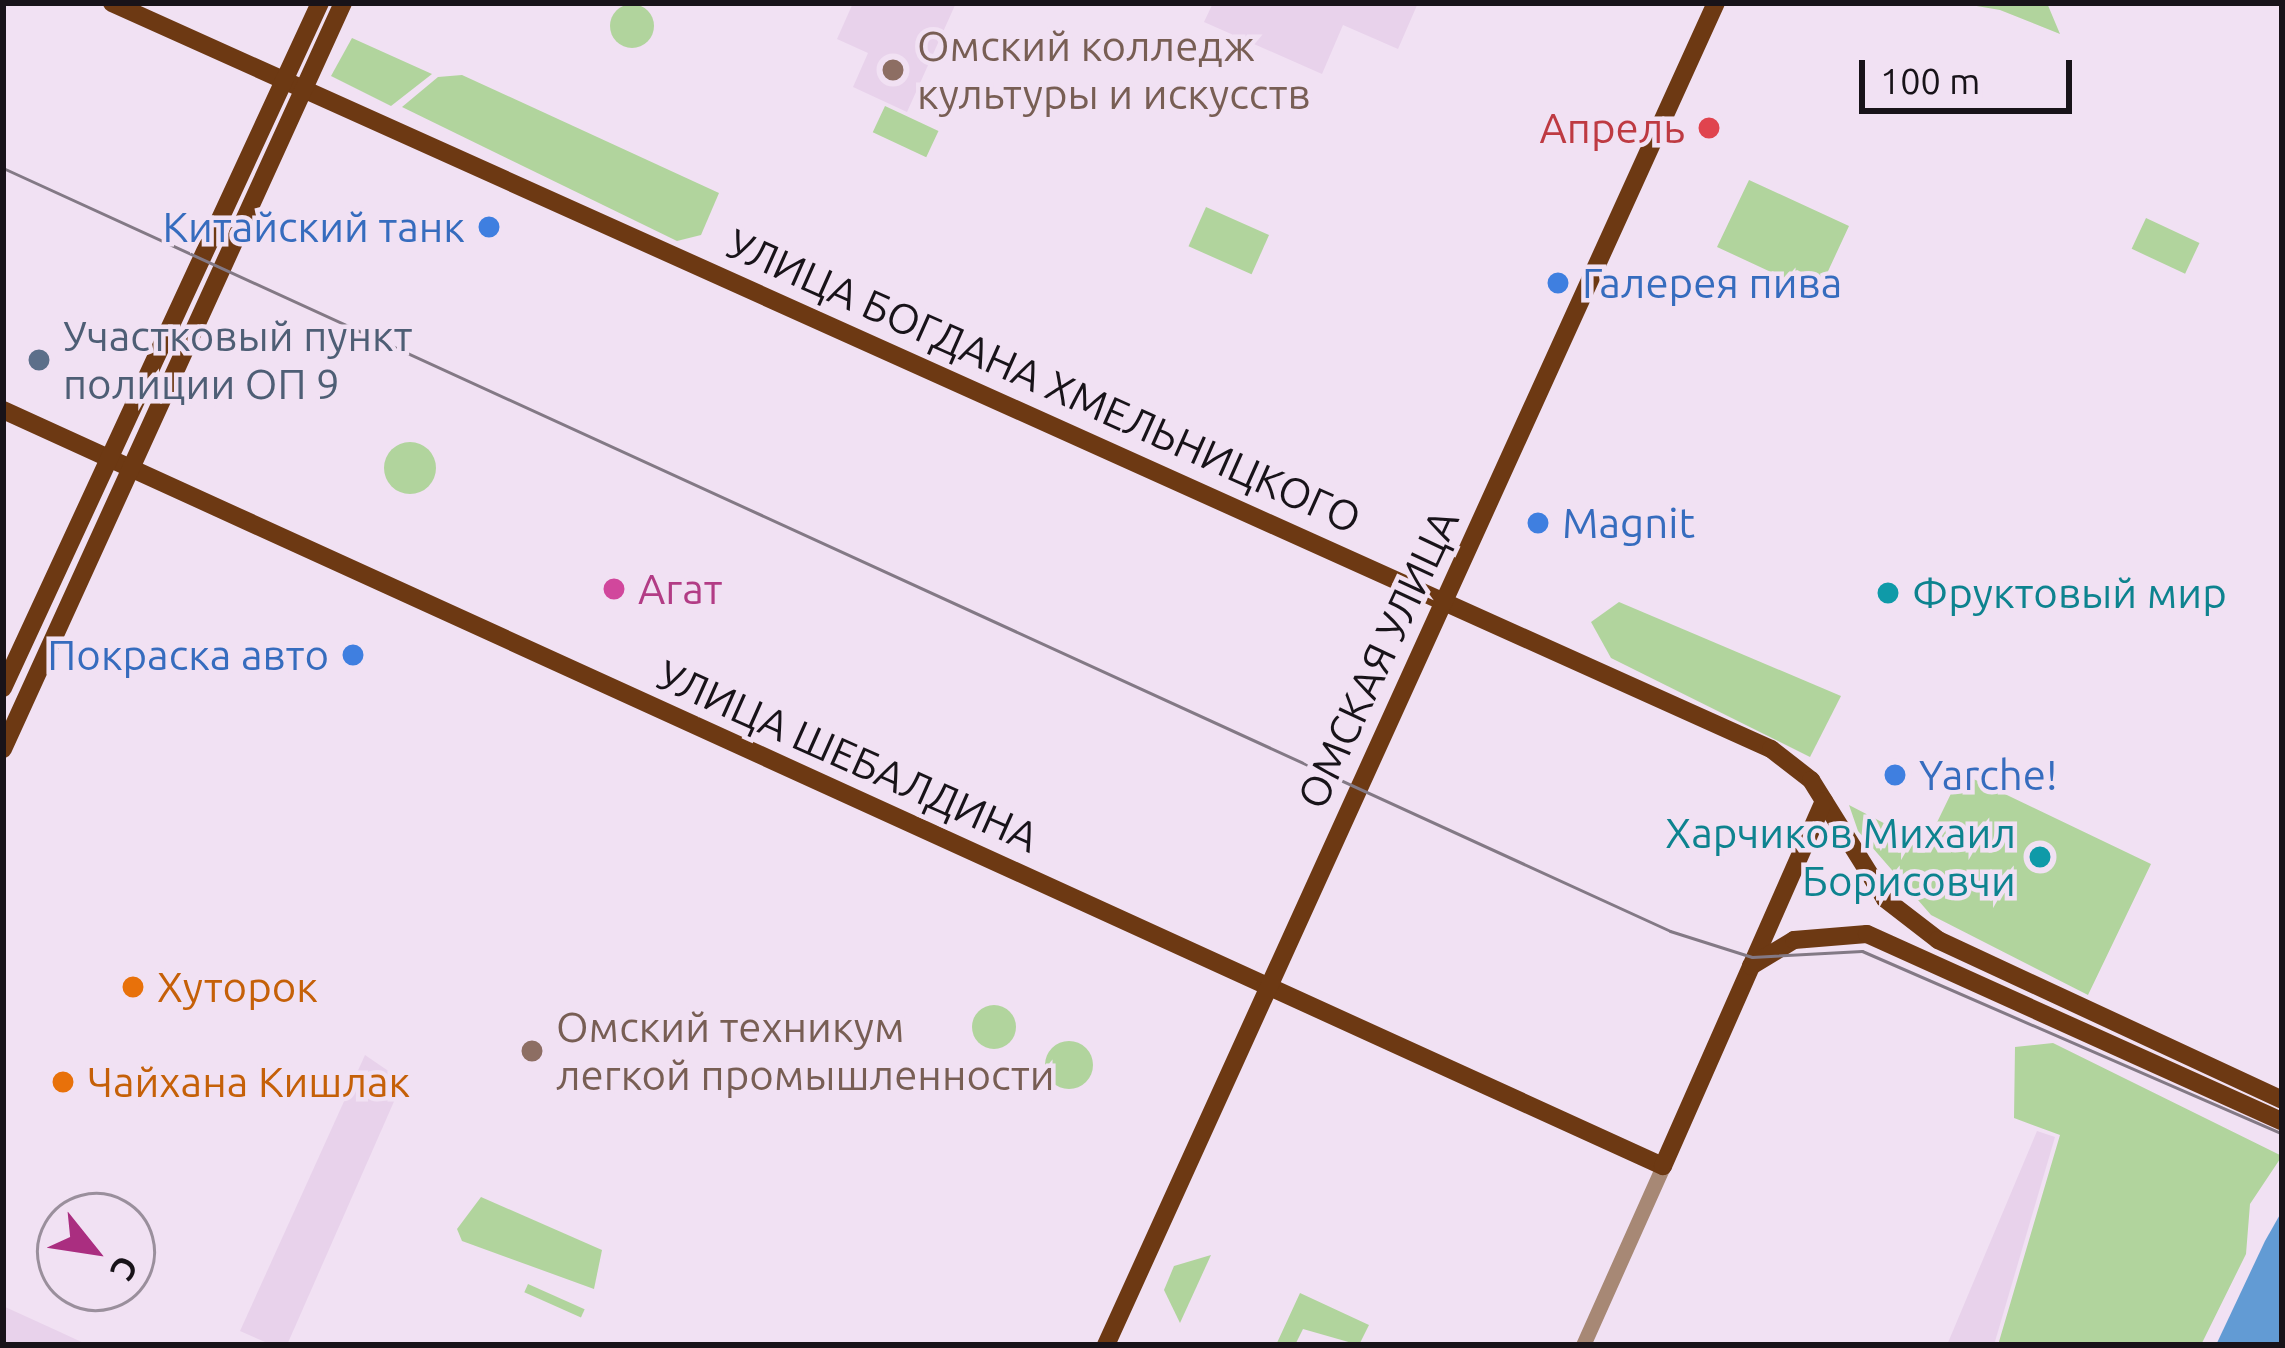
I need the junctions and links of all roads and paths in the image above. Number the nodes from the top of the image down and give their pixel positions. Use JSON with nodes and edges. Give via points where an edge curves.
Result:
{"nodes":[{"id":1,"x":112,"y":3,"type":"edge"},
{"id":2,"x":320,"y":3,"type":"edge"},
{"id":3,"x":343,"y":3,"type":"edge"},
{"id":4,"x":1716,"y":3,"type":"edge"},
{"id":5,"x":283,"y":83,"type":"junction"},
{"id":6,"x":302,"y":91,"type":"junction"},
{"id":7,"x":3,"y":410,"type":"edge"},
{"id":8,"x":106,"y":459,"type":"junction"},
{"id":9,"x":128,"y":470,"type":"junction"},
{"id":10,"x":1444,"y":602,"type":"junction"},
{"id":11,"x":3,"y":688,"type":"edge"},
{"id":12,"x":3,"y":749,"type":"edge"},
{"id":13,"x":1824,"y":801,"type":"junction"},
{"id":14,"x":1747,"y":969,"type":"junction"},
{"id":15,"x":1265,"y":986,"type":"junction"},
{"id":16,"x":2156,"y":1053,"type":"junction"},
{"id":17,"x":2282,"y":1100,"type":"edge"},
{"id":18,"x":2282,"y":1121,"type":"edge"},
{"id":19,"x":1663,"y":1166,"type":"junction"},
{"id":20,"x":1106,"y":1345,"type":"edge"},
{"id":21,"x":1583,"y":1345,"type":"edge"}],
"edges":[{"from":1,"to":5,"type":"main road","name":"УЛИЦА БОГДАНА ХМЕЛЬНИЦКОГО"},
{"from":2,"to":5,"type":"main road"},
{"from":3,"to":6,"type":"main road"},
{"from":4,"to":10,"type":"main road","name":"ОМСКАЯ УЛИЦА"},
{"from":5,"to":6,"type":"main road","name":"УЛИЦА БОГДАНА ХМЕЛЬНИЦКОГО"},
{"from":5,"to":8,"type":"main road"},
{"from":6,"to":9,"type":"main road"},
{"from":6,"to":10,"type":"main road","name":"УЛИЦА БОГДАНА ХМЕЛЬНИЦКОГО"},
{"from":7,"to":8,"type":"main road","name":"УЛИЦА ШЕБАЛДИНА"},
{"from":8,"to":9,"type":"main road","name":"УЛИЦА ШЕБАЛДИНА"},
{"from":8,"to":11,"type":"main road"},
{"from":9,"to":12,"type":"main road"},
{"from":9,"to":15,"type":"main road","name":"УЛИЦА ШЕБАЛДИНА"},
{"from":10,"to":13,"type":"main road","name":"УЛИЦА БОГДАНА ХМЕЛЬНИЦКОГО","via":[[1771,749]]},
{"from":10,"to":15,"type":"main road","name":"ОМСКАЯ УЛИЦА"},
{"from":13,"to":14,"type":"main road"},
{"from":13,"to":16,"type":"main road","name":"УЛИЦА БОГДАНА ХМЕЛЬНИЦКОГО","via":[[1885,898],[1938,940]]},
{"from":14,"to":16,"type":"main road","via":[[1794,940],[1868,934]]},
{"from":14,"to":19,"type":"main road"},
{"from":15,"to":19,"type":"main road","name":"УЛИЦА ШЕБАЛДИНА"},
{"from":15,"to":20,"type":"main road","name":"ОМСКАЯ УЛИЦА"},
{"from":16,"to":17,"type":"main road"},
{"from":16,"to":18,"type":"main road"},
{"from":19,"to":21,"type":"street"}]}
